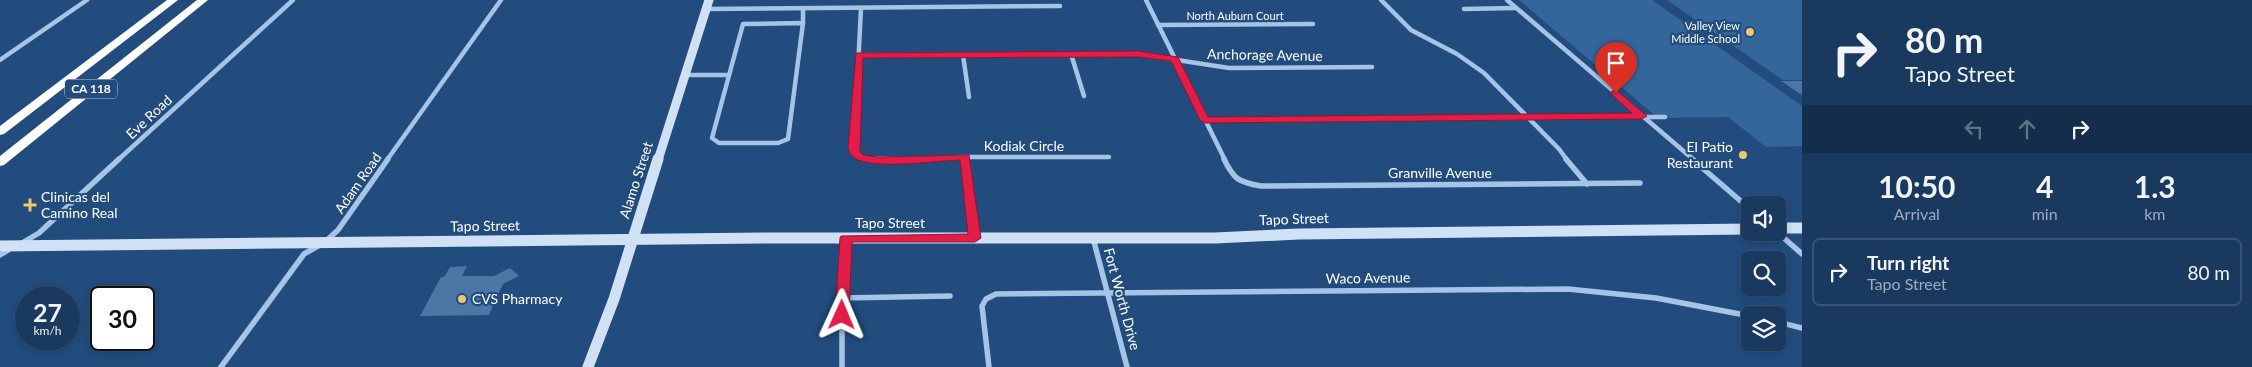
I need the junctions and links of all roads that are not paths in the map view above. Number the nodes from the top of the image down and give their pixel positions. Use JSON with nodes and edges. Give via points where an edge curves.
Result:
{"nodes":[{"id":1,"x":87,"y":0,"type":"edge"},
{"id":2,"x":173,"y":0,"type":"edge"},
{"id":3,"x":203,"y":0,"type":"edge"},
{"id":4,"x":209,"y":0,"type":"edge"},
{"id":5,"x":294,"y":0,"type":"edge"},
{"id":6,"x":501,"y":0,"type":"edge"},
{"id":7,"x":949,"y":0,"type":"edge"},
{"id":8,"x":1146,"y":0,"type":"edge"},
{"id":9,"x":1381,"y":0,"type":"edge"},
{"id":10,"x":1507,"y":0,"type":"edge"},
{"id":11,"x":707,"y":4,"type":"edge"},
{"id":12,"x":1060,"y":6,"type":"dead end"},
{"id":13,"x":861,"y":8,"type":"junction"},
{"id":14,"x":950,"y":8,"type":"junction"},
{"id":15,"x":1516,"y":8,"type":"junction"},
{"id":16,"x":803,"y":9,"type":"junction"},
{"id":17,"x":1464,"y":9,"type":"dead end"},
{"id":18,"x":183,"y":16,"type":"junction"},
{"id":19,"x":804,"y":23,"type":"junction"},
{"id":20,"x":1313,"y":24,"type":"dead end"},
{"id":21,"x":1158,"y":25,"type":"junction"},
{"id":22,"x":1071,"y":54,"type":"junction"},
{"id":23,"x":859,"y":55,"type":"junction"},
{"id":24,"x":964,"y":55,"type":"junction"},
{"id":25,"x":1175,"y":59,"type":"junction"},
{"id":26,"x":0,"y":60,"type":"edge"},
{"id":27,"x":1372,"y":67,"type":"dead end"},
{"id":28,"x":685,"y":75,"type":"junction"},
{"id":29,"x":729,"y":75,"type":"junction"},
{"id":30,"x":1084,"y":96,"type":"dead end"},
{"id":31,"x":969,"y":97,"type":"dead end"},
{"id":32,"x":1642,"y":116,"type":"junction"},
{"id":33,"x":1665,"y":116,"type":"dead end"},
{"id":34,"x":1528,"y":117,"type":"junction"},
{"id":35,"x":1205,"y":120,"type":"junction"},
{"id":36,"x":0,"y":132,"type":"edge"},
{"id":37,"x":965,"y":157,"type":"junction"},
{"id":38,"x":1109,"y":157,"type":"dead end"},
{"id":39,"x":0,"y":162,"type":"edge"},
{"id":40,"x":1640,"y":183,"type":"dead end"},
{"id":41,"x":1587,"y":184,"type":"junction"},
{"id":42,"x":1741,"y":201,"type":"edge"},
{"id":43,"x":1786,"y":228,"type":"edge"},
{"id":44,"x":1802,"y":228,"type":"edge"},
{"id":45,"x":1741,"y":229,"type":"edge"},
{"id":46,"x":846,"y":238,"type":"junction"},
{"id":47,"x":975,"y":238,"type":"junction"},
{"id":48,"x":1092,"y":238,"type":"junction"},
{"id":49,"x":633,"y":240,"type":"junction"},
{"id":50,"x":1786,"y":240,"type":"edge"},
{"id":51,"x":324,"y":243,"type":"junction"},
{"id":52,"x":0,"y":246,"type":"edge"},
{"id":53,"x":16,"y":246,"type":"junction"},
{"id":54,"x":0,"y":254,"type":"edge"},
{"id":55,"x":1802,"y":254,"type":"edge"},
{"id":56,"x":1107,"y":293,"type":"junction"},
{"id":57,"x":950,"y":296,"type":"dead end"},
{"id":58,"x":842,"y":298,"type":"junction"},
{"id":59,"x":1741,"y":314,"type":"edge"},
{"id":60,"x":1786,"y":324,"type":"edge"},
{"id":61,"x":1802,"y":328,"type":"edge"},
{"id":62,"x":221,"y":367,"type":"edge"},
{"id":63,"x":588,"y":367,"type":"edge"},
{"id":64,"x":842,"y":367,"type":"edge"},
{"id":65,"x":989,"y":367,"type":"edge"},
{"id":66,"x":1127,"y":367,"type":"edge"}],
"edges":[{"from":1,"to":26,"type":"street"},
{"from":2,"to":36,"type":"highway","number":"CA 118"},
{"from":3,"to":18,"type":"highway","number":"CA 118"},
{"from":4,"to":18,"type":"highway"},
{"from":5,"to":53,"type":"street","name":"Eve Road","via":[[39,233]]},
{"from":6,"to":51,"type":"street","name":"Adam Road","via":[[338,230]]},
{"from":7,"to":14,"type":"street"},
{"from":8,"to":21,"type":"street"},
{"from":9,"to":34,"type":"street","via":[[1411,30],[1474,64]]},
{"from":10,"to":15,"type":"street"},
{"from":11,"to":16,"type":"street"},
{"from":11,"to":28,"type":"street","name":"Alamo Street"},
{"from":12,"to":14,"type":"street"},
{"from":13,"to":14,"type":"street"},
{"from":13,"to":16,"type":"street"},
{"from":13,"to":23,"type":"street"},
{"from":15,"to":17,"type":"street"},
{"from":15,"to":32,"type":"street"},
{"from":16,"to":19,"type":"street"},
{"from":18,"to":39,"type":"highway","number":"CA 118"},
{"from":19,"to":29,"type":"street","via":[[743,24]]},
{"from":19,"to":29,"type":"street","via":[[786,141],[719,142],[712,138]]},
{"from":20,"to":21,"type":"street","name":"North Auburn Court"},
{"from":21,"to":25,"type":"street"},
{"from":22,"to":24,"type":"street","name":"Anchorage Avenue"},
{"from":22,"to":25,"type":"street","name":"Anchorage Avenue","via":[[1138,54]]},
{"from":22,"to":30,"type":"street"},
{"from":23,"to":24,"type":"street","name":"Anchorage Avenue"},
{"from":23,"to":37,"type":"street","name":"Kodiak Circle","via":[[854,148],[860,157],[877,160]]},
{"from":24,"to":31,"type":"street"},
{"from":25,"to":27,"type":"street","name":"Anchorage Avenue","via":[[1229,68]]},
{"from":25,"to":35,"type":"street"},
{"from":28,"to":29,"type":"street"},
{"from":28,"to":49,"type":"street","name":"Alamo Street"},
{"from":32,"to":33,"type":"street"},
{"from":32,"to":34,"type":"street"},
{"from":32,"to":42,"type":"street"},
{"from":34,"to":35,"type":"street"},
{"from":34,"to":41,"type":"street"},
{"from":35,"to":41,"type":"street","name":"Granville Avenue","via":[[1231,173],[1241,182],[1261,186]]},
{"from":37,"to":38,"type":"street","name":"Kodiak Circle"},
{"from":37,"to":47,"type":"street"},
{"from":40,"to":41,"type":"street","name":"Granville Avenue"},
{"from":43,"to":44,"type":"street"},
{"from":45,"to":48,"type":"street","name":"Tapo Street"},
{"from":46,"to":47,"type":"street","name":"Tapo Street"},
{"from":46,"to":49,"type":"street","name":"Tapo Street"},
{"from":46,"to":58,"type":"street"},
{"from":47,"to":48,"type":"street","name":"Tapo Street"},
{"from":48,"to":56,"type":"street","name":"Fort Worth Drive"},
{"from":49,"to":51,"type":"street","name":"Tapo Street"},
{"from":49,"to":63,"type":"street","name":"Alamo Street"},
{"from":50,"to":55,"type":"street"},
{"from":51,"to":53,"type":"street","name":"Tapo Street"},
{"from":51,"to":62,"type":"street","name":"Adam Road","via":[[304,254]]},
{"from":52,"to":53,"type":"street","name":"Tapo Street"},
{"from":53,"to":54,"type":"street","name":"Eve Road"},
{"from":56,"to":59,"type":"street","name":"Waco Avenue","via":[[1568,288],[1656,298]]},
{"from":56,"to":65,"type":"street","name":"Waco Avenue","via":[[996,294],[986,299],[982,306]]},
{"from":56,"to":66,"type":"street","name":"Fort Worth Drive"},
{"from":57,"to":58,"type":"street"},
{"from":58,"to":64,"type":"street"},
{"from":60,"to":61,"type":"street"}]}
